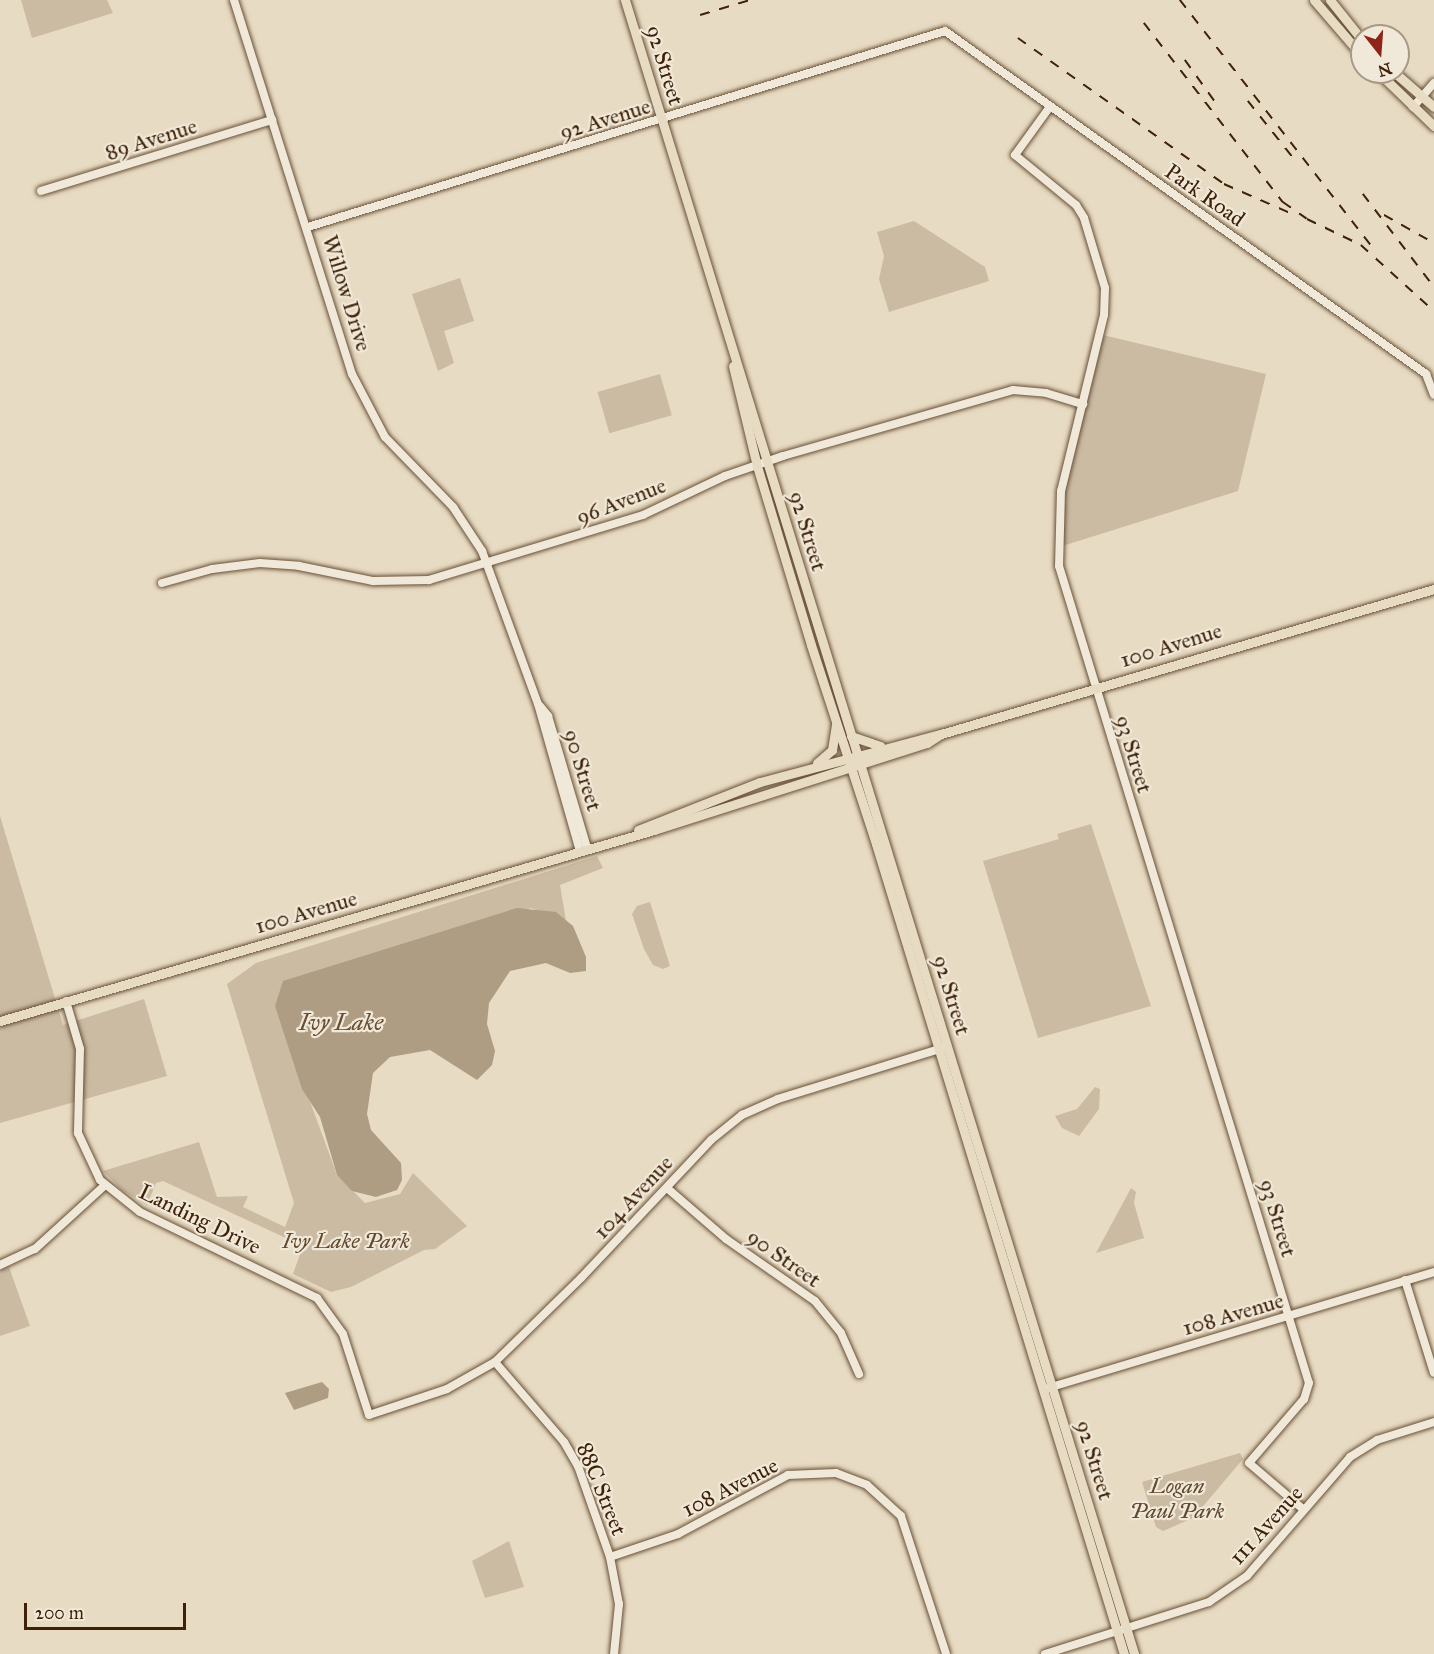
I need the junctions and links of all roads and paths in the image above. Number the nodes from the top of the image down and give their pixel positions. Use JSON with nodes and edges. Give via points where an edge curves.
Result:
{"nodes":[{"id":1,"x":234,"y":0,"type":"edge"},
{"id":2,"x":625,"y":0,"type":"edge"},
{"id":3,"x":1314,"y":0,"type":"edge"},
{"id":4,"x":1329,"y":0,"type":"edge"},
{"id":5,"x":1350,"y":25,"type":"edge"},
{"id":6,"x":945,"y":31,"type":"joint"},
{"id":7,"x":1350,"y":42,"type":"edge"},
{"id":8,"x":1434,"y":83,"type":"edge"},
{"id":9,"x":1390,"y":84,"type":"edge"},
{"id":10,"x":1408,"y":84,"type":"edge"},
{"id":11,"x":1422,"y":96,"type":"junction"},
{"id":12,"x":1434,"y":106,"type":"edge"},
{"id":13,"x":1413,"y":107,"type":"junction"},
{"id":14,"x":1049,"y":108,"type":"junction"},
{"id":15,"x":272,"y":120,"type":"junction"},
{"id":16,"x":661,"y":121,"type":"junction"},
{"id":17,"x":1434,"y":126,"type":"edge"},
{"id":18,"x":41,"y":191,"type":"dead end"},
{"id":19,"x":308,"y":227,"type":"junction"},
{"id":20,"x":1434,"y":396,"type":"edge"},
{"id":21,"x":1083,"y":405,"type":"junction"},
{"id":22,"x":761,"y":464,"type":"junction"},
{"id":23,"x":487,"y":563,"type":"junction"},
{"id":24,"x":1434,"y":582,"type":"edge"},
{"id":25,"x":162,"y":583,"type":"dead end"},
{"id":26,"x":1434,"y":589,"type":"edge"},
{"id":27,"x":1413,"y":593,"type":"junction"},
{"id":28,"x":1096,"y":688,"type":"junction"},
{"id":29,"x":837,"y":722,"type":"junction"},
{"id":30,"x":941,"y":734,"type":"junction"},
{"id":31,"x":851,"y":736,"type":"junction"},
{"id":32,"x":885,"y":747,"type":"junction"},
{"id":33,"x":854,"y":760,"type":"junction"},
{"id":34,"x":813,"y":766,"type":"junction"},
{"id":35,"x":622,"y":837,"type":"junction"},
{"id":36,"x":584,"y":850,"type":"junction"},
{"id":37,"x":66,"y":1001,"type":"junction"},
{"id":38,"x":0,"y":1021,"type":"edge"},
{"id":39,"x":943,"y":1048,"type":"junction"},
{"id":40,"x":105,"y":1185,"type":"junction"},
{"id":41,"x":667,"y":1188,"type":"junction"},
{"id":42,"x":0,"y":1265,"type":"edge"},
{"id":43,"x":1434,"y":1272,"type":"edge"},
{"id":44,"x":1405,"y":1280,"type":"junction"},
{"id":45,"x":1289,"y":1317,"type":"junction"},
{"id":46,"x":495,"y":1362,"type":"junction"},
{"id":47,"x":1434,"y":1373,"type":"edge"},
{"id":48,"x":859,"y":1374,"type":"dead end"},
{"id":49,"x":1052,"y":1387,"type":"junction"},
{"id":50,"x":1042,"y":1390,"type":"junction"},
{"id":51,"x":369,"y":1415,"type":"joint"},
{"id":52,"x":1434,"y":1422,"type":"edge"},
{"id":53,"x":1304,"y":1510,"type":"junction"},
{"id":54,"x":610,"y":1557,"type":"junction"},
{"id":55,"x":1122,"y":1630,"type":"junction"},
{"id":56,"x":614,"y":1654,"type":"edge"},
{"id":57,"x":946,"y":1654,"type":"edge"},
{"id":58,"x":1044,"y":1654,"type":"edge"},
{"id":59,"x":1124,"y":1654,"type":"edge"},
{"id":60,"x":1134,"y":1654,"type":"edge"}],
"edges":[{"from":1,"to":15,"type":"street","name":"Willow Drive"},
{"from":2,"to":16,"type":"main road","name":"92 Street"},
{"from":3,"to":7,"type":"main road"},
{"from":4,"to":5,"type":"main road"},
{"from":6,"to":14,"type":"street","name":"Park Road"},
{"from":6,"to":16,"type":"street","name":"92 Avenue"},
{"from":8,"to":11,"type":"street"},
{"from":9,"to":13,"type":"main road"},
{"from":10,"to":11,"type":"main road"},
{"from":11,"to":12,"type":"main road"},
{"from":11,"to":13,"type":"street"},
{"from":13,"to":17,"type":"main road"},
{"from":14,"to":20,"type":"street","name":"Park Road","via":[[1426,374]]},
{"from":14,"to":21,"type":"street","name":"93 Street","via":[[1015,155],[1076,205],[1100,271],[1104,315]]},
{"from":15,"to":18,"type":"street","name":"89 Avenue"},
{"from":15,"to":19,"type":"street","name":"Willow Drive"},
{"from":16,"to":19,"type":"street","name":"92 Avenue"},
{"from":16,"to":22,"type":"main road","name":"92 Street"},
{"from":19,"to":23,"type":"street","name":"Willow Drive","via":[[352,374],[366,402],[393,447],[466,525]]},
{"from":21,"to":22,"type":"street","name":"96 Avenue","via":[[1046,393],[1013,390]]},
{"from":21,"to":28,"type":"street","name":"93 Street","via":[[1061,491],[1059,566]]},
{"from":22,"to":23,"type":"street","name":"96 Avenue","via":[[701,486],[643,515]]},
{"from":22,"to":29,"type":"main road","name":"92 Street"},
{"from":22,"to":31,"type":"main road","name":"92 Street"},
{"from":23,"to":25,"type":"street","name":"96 Avenue","via":[[439,577],[401,582],[355,580],[299,566],[260,563],[212,569]]},
{"from":23,"to":36,"type":"street","name":"90 Street","via":[[538,704]]},
{"from":24,"to":27,"type":"main road","name":"100 Avenue"},
{"from":26,"to":27,"type":"main road","name":"100 Avenue"},
{"from":27,"to":28,"type":"main road","name":"100 Avenue"},
{"from":28,"to":30,"type":"main road","name":"100 Avenue"},
{"from":28,"to":45,"type":"street","name":"93 Street"},
{"from":29,"to":33,"type":"main road","name":"92 Street"},
{"from":29,"to":34,"type":"main road","via":[[832,750]]},
{"from":30,"to":32,"type":"main road","name":"100 Avenue"},
{"from":30,"to":33,"type":"main road","name":"100 Avenue","via":[[927,743]]},
{"from":31,"to":32,"type":"main road"},
{"from":31,"to":33,"type":"main road","name":"92 Street"},
{"from":32,"to":33,"type":"main road","name":"100 Avenue"},
{"from":33,"to":34,"type":"main road","name":"100 Avenue"},
{"from":33,"to":35,"type":"main road","name":"100 Avenue"},
{"from":33,"to":39,"type":"main road","name":"92 Street"},
{"from":34,"to":35,"type":"main road","name":"100 Avenue","via":[[690,806]]},
{"from":35,"to":36,"type":"main road","name":"100 Avenue"},
{"from":36,"to":37,"type":"main road","name":"100 Avenue"},
{"from":37,"to":38,"type":"main road","name":"100 Avenue"},
{"from":37,"to":40,"type":"street","name":"Landing Drive","via":[[80,1049],[78,1133],[92,1167]]},
{"from":39,"to":41,"type":"street","name":"104 Avenue","via":[[754,1109],[720,1131]]},
{"from":39,"to":49,"type":"main road","name":"92 Street"},
{"from":39,"to":50,"type":"main road","name":"92 Street"},
{"from":40,"to":42,"type":"street","via":[[35,1249]]},
{"from":40,"to":51,"type":"street","name":"Landing Drive","via":[[140,1212],[317,1298],[343,1334]]},
{"from":41,"to":46,"type":"street","name":"104 Avenue"},
{"from":41,"to":48,"type":"street","name":"90 Street","via":[[726,1239],[815,1301],[841,1333]]},
{"from":43,"to":44,"type":"street","name":"108 Avenue"},
{"from":44,"to":45,"type":"street","name":"108 Avenue"},
{"from":44,"to":47,"type":"street"},
{"from":45,"to":49,"type":"street","name":"108 Avenue"},
{"from":45,"to":53,"type":"street","name":"93 Street","via":[[1310,1383],[1304,1399],[1249,1463]]},
{"from":46,"to":51,"type":"street","name":"104 Avenue","via":[[447,1389]]},
{"from":46,"to":54,"type":"street","name":"88C Street","via":[[569,1449]]},
{"from":49,"to":50,"type":"street","name":"108 Avenue"},
{"from":49,"to":55,"type":"main road","name":"92 Street"},
{"from":50,"to":55,"type":"main road","name":"92 Street"},
{"from":52,"to":53,"type":"street","name":"111 Avenue","via":[[1377,1440],[1350,1457]]},
{"from":53,"to":55,"type":"street","name":"111 Avenue","via":[[1247,1576],[1209,1602]]},
{"from":54,"to":56,"type":"street","name":"88C Street","via":[[619,1604]]},
{"from":54,"to":57,"type":"street","name":"108 Avenue","via":[[678,1534],[788,1475],[836,1473],[867,1485],[901,1516]]},
{"from":55,"to":58,"type":"street","name":"111 Avenue"},
{"from":55,"to":59,"type":"main road","name":"92 Street"},
{"from":55,"to":60,"type":"main road","name":"92 Street"}]}
